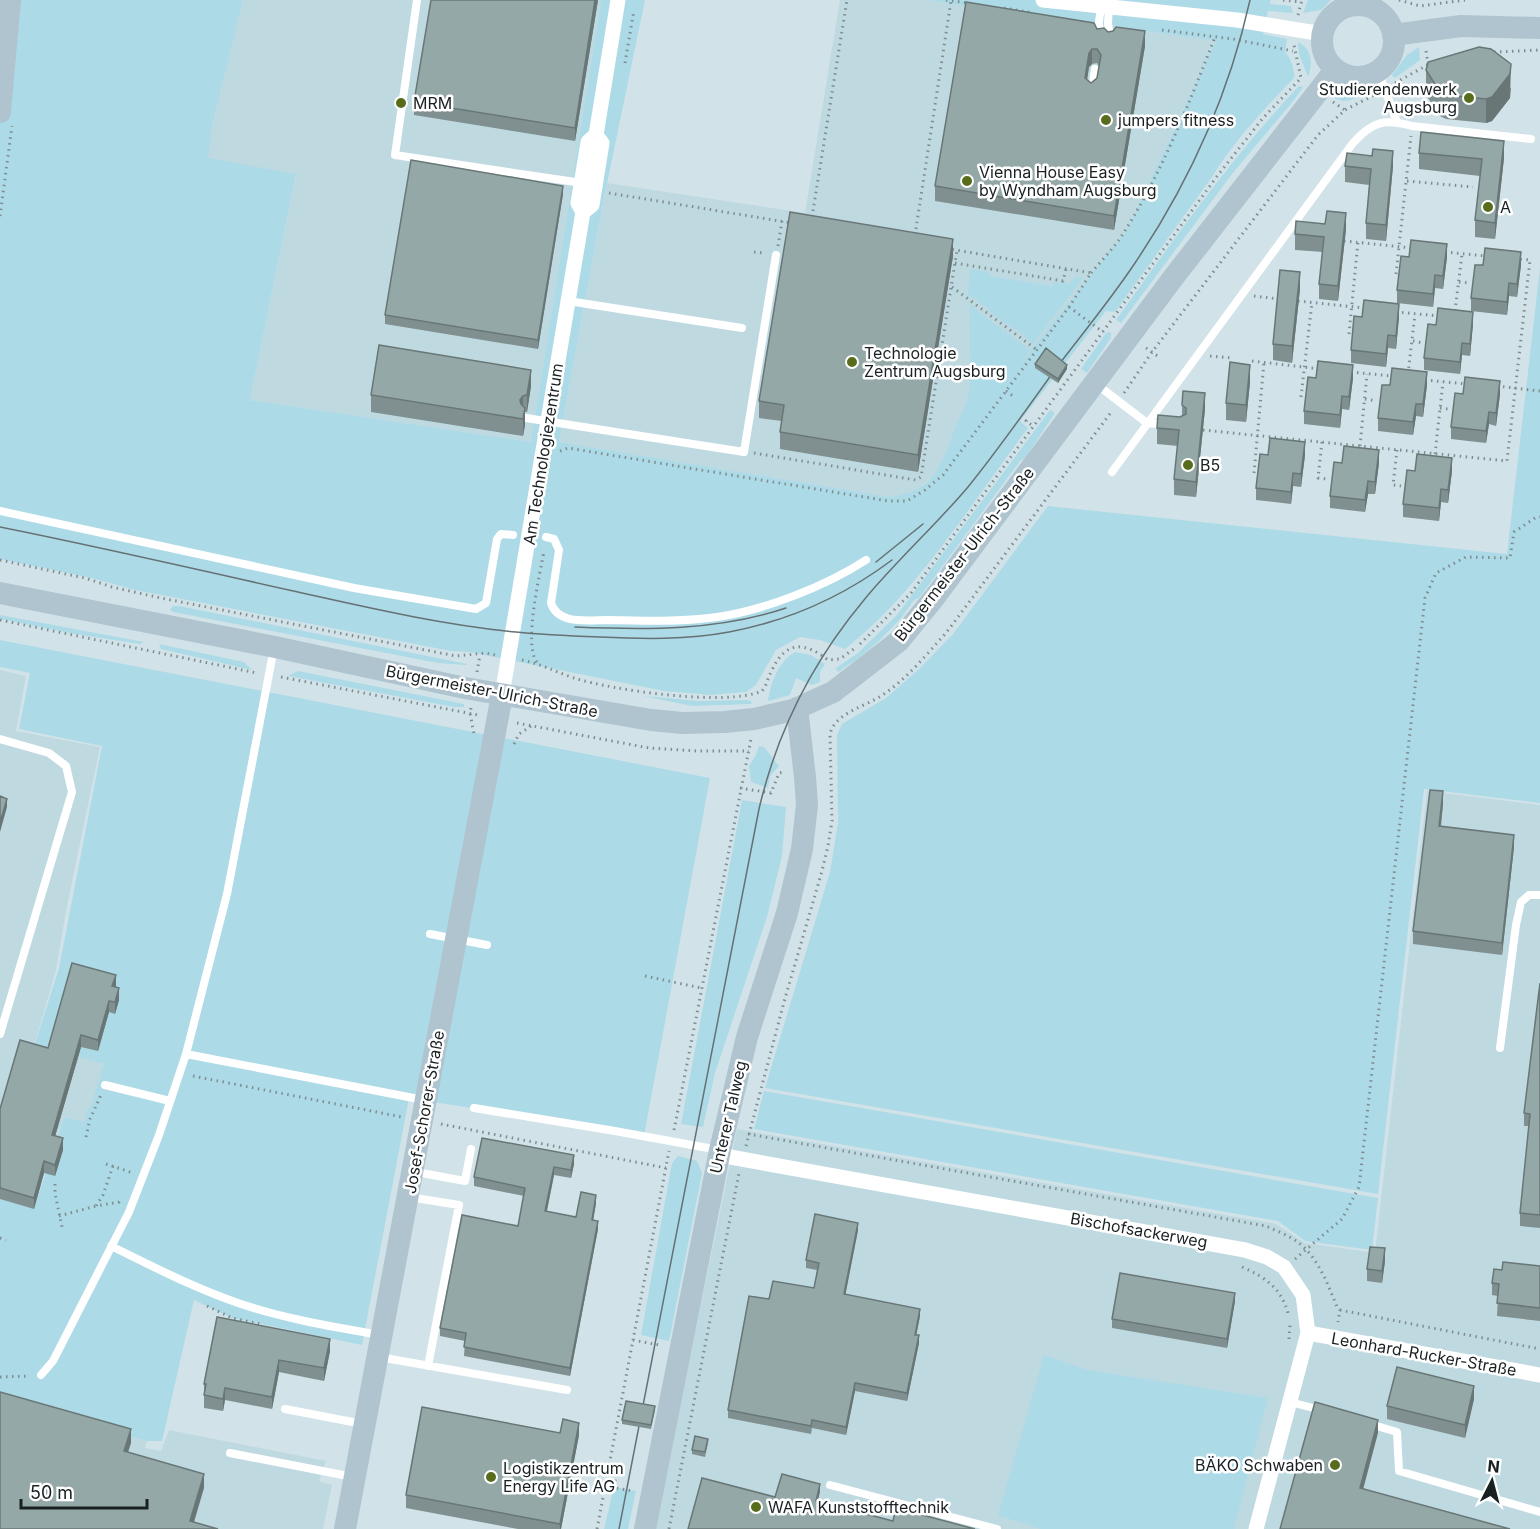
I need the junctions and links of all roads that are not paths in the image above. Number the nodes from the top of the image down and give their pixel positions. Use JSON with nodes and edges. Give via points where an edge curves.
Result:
{"nodes":[{"id":1,"x":9,"y":0,"type":"edge"},
{"id":2,"x":417,"y":0,"type":"edge"},
{"id":3,"x":618,"y":0,"type":"edge"},
{"id":4,"x":1044,"y":0,"type":"edge"},
{"id":5,"x":1350,"y":3,"type":"edge"},
{"id":6,"x":1105,"y":6,"type":"junction"},
{"id":7,"x":1540,"y":28,"type":"edge"},
{"id":8,"x":1323,"y":34,"type":"junction"},
{"id":9,"x":1393,"y":35,"type":"junction"},
{"id":10,"x":1100,"y":38,"type":"edge"},
{"id":11,"x":1110,"y":40,"type":"edge"},
{"id":12,"x":1095,"y":69,"type":"dead end"},
{"id":13,"x":1335,"y":70,"type":"junction"},
{"id":14,"x":2,"y":76,"type":"edge"},
{"id":15,"x":1382,"y":80,"type":"junction"},
{"id":16,"x":1091,"y":91,"type":"edge"},
{"id":17,"x":0,"y":112,"type":"edge"},
{"id":18,"x":1398,"y":122,"type":"junction"},
{"id":19,"x":1531,"y":139,"type":"dead end"},
{"id":20,"x":589,"y":184,"type":"junction"},
{"id":21,"x":776,"y":255,"type":"road end"},
{"id":22,"x":568,"y":301,"type":"junction"},
{"id":23,"x":742,"y":328,"type":"dead end"},
{"id":24,"x":1095,"y":383,"type":"junction"},
{"id":25,"x":526,"y":418,"type":"edge"},
{"id":26,"x":548,"y":421,"type":"junction"},
{"id":27,"x":1147,"y":423,"type":"junction"},
{"id":28,"x":1181,"y":427,"type":"edge"},
{"id":29,"x":1112,"y":472,"type":"dead end"},
{"id":30,"x":0,"y":511,"type":"edge"},
{"id":31,"x":513,"y":535,"type":"dead end"},
{"id":32,"x":546,"y":537,"type":"road end"},
{"id":33,"x":866,"y":560,"type":"dead end"},
{"id":34,"x":0,"y":593,"type":"edge"},
{"id":35,"x":275,"y":647,"type":"junction"},
{"id":36,"x":502,"y":695,"type":"junction"},
{"id":37,"x":797,"y":708,"type":"junction"},
{"id":38,"x":0,"y":739,"type":"edge"},
{"id":39,"x":1540,"y":896,"type":"edge"},
{"id":40,"x":430,"y":934,"type":"dead end"},
{"id":41,"x":457,"y":939,"type":"junction"},
{"id":42,"x":487,"y":945,"type":"dead end"},
{"id":43,"x":0,"y":1034,"type":"edge"},
{"id":44,"x":1500,"y":1048,"type":"dead end"},
{"id":45,"x":186,"y":1054,"type":"junction"},
{"id":46,"x":105,"y":1085,"type":"road end"},
{"id":47,"x":426,"y":1100,"type":"junction"},
{"id":48,"x":170,"y":1101,"type":"junction"},
{"id":49,"x":474,"y":1108,"type":"dead end"},
{"id":50,"x":471,"y":1149,"type":"dead end"},
{"id":51,"x":720,"y":1153,"type":"junction"},
{"id":52,"x":413,"y":1172,"type":"junction"},
{"id":53,"x":409,"y":1197,"type":"junction"},
{"id":54,"x":111,"y":1246,"type":"junction"},
{"id":55,"x":1308,"y":1333,"type":"junction"},
{"id":56,"x":380,"y":1346,"type":"junction"},
{"id":57,"x":429,"y":1366,"type":"junction"},
{"id":58,"x":41,"y":1375,"type":"road end"},
{"id":59,"x":1540,"y":1375,"type":"edge"},
{"id":60,"x":567,"y":1390,"type":"dead end"},
{"id":61,"x":1290,"y":1402,"type":"junction"},
{"id":62,"x":285,"y":1409,"type":"dead end"},
{"id":63,"x":1329,"y":1412,"type":"edge"},
{"id":64,"x":1363,"y":1422,"type":"edge"},
{"id":65,"x":364,"y":1425,"type":"junction"},
{"id":66,"x":230,"y":1453,"type":"dead end"},
{"id":67,"x":355,"y":1477,"type":"junction"},
{"id":68,"x":830,"y":1485,"type":"dead end"},
{"id":69,"x":1540,"y":1512,"type":"edge"},
{"id":70,"x":345,"y":1529,"type":"edge"},
{"id":71,"x":645,"y":1529,"type":"edge"},
{"id":72,"x":997,"y":1529,"type":"edge"},
{"id":73,"x":1256,"y":1529,"type":"edge"}],
"edges":[{"from":1,"to":14,"type":"main road"},
{"from":2,"to":20,"type":"lane","via":[[395,155]]},
{"from":3,"to":20,"type":"street","name":"Am Technologiezentrum","via":[[596,135],[602,143]]},
{"from":4,"to":6,"type":"street"},
{"from":5,"to":8,"type":"main road","via":[[1331,17]]},
{"from":5,"to":9,"type":"main road","via":[[1374,9],[1389,23]]},
{"from":6,"to":8,"type":"street","via":[[1167,10]]},
{"from":6,"to":10,"type":"lane","via":[[1099,22]]},
{"from":6,"to":11,"type":"lane"},
{"from":7,"to":9,"type":"main road","via":[[1461,26]]},
{"from":8,"to":13,"type":"main road","via":[[1324,54]]},
{"from":9,"to":15,"type":"main road","via":[[1392,52]]},
{"from":12,"to":16,"type":"lane"},
{"from":13,"to":15,"type":"main road","via":[[1350,77]]},
{"from":13,"to":24,"type":"main road","name":"Bürgermeister-Ulrich-Straße"},
{"from":14,"to":17,"type":"main road"},
{"from":15,"to":18,"type":"lane"},
{"from":18,"to":19,"type":"lane"},
{"from":18,"to":27,"type":"lane","via":[[1367,128],[1353,143]]},
{"from":20,"to":22,"type":"street","name":"Am Technologiezentrum","via":[[592,205],[583,212]]},
{"from":21,"to":26,"type":"lane","via":[[744,452]]},
{"from":22,"to":23,"type":"lane"},
{"from":22,"to":26,"type":"street","name":"Am Technologiezentrum"},
{"from":24,"to":27,"type":"lane"},
{"from":24,"to":37,"type":"main road","name":"Bürgermeister-Ulrich-Straße","via":[[899,641],[833,692]]},
{"from":25,"to":26,"type":"lane"},
{"from":26,"to":36,"type":"street","name":"Am Technologiezentrum"},
{"from":27,"to":28,"type":"lane"},
{"from":27,"to":29,"type":"lane"},
{"from":30,"to":31,"type":"lane","via":[[354,588],[476,609],[486,603],[496,539],[501,534]]},
{"from":32,"to":33,"type":"lane","via":[[554,539],[559,550],[551,603],[553,611],[566,619],[646,621],[717,617],[775,602],[844,574]]},
{"from":34,"to":35,"type":"main road","name":"Bürgermeister-Ulrich-Straße"},
{"from":35,"to":36,"type":"main road","name":"Bürgermeister-Ulrich-Straße"},
{"from":35,"to":45,"type":"lane","via":[[227,894]]},
{"from":36,"to":37,"type":"main road","name":"Bürgermeister-Ulrich-Straße","via":[[682,723],[754,719]]},
{"from":36,"to":41,"type":"main road","name":"Josef-Schorer-Straße"},
{"from":37,"to":51,"type":"main road","name":"Unterer Talweg","via":[[807,805],[802,849],[787,913],[747,1037]]},
{"from":38,"to":43,"type":"lane","via":[[49,753],[66,766],[72,792]]},
{"from":39,"to":44,"type":"lane","via":[[1529,895],[1521,902]]},
{"from":40,"to":41,"type":"lane"},
{"from":41,"to":42,"type":"lane"},
{"from":41,"to":47,"type":"main road","name":"Josef-Schorer-Straße"},
{"from":45,"to":47,"type":"lane"},
{"from":45,"to":48,"type":"lane"},
{"from":46,"to":48,"type":"lane"},
{"from":47,"to":52,"type":"main road","name":"Josef-Schorer-Straße"},
{"from":48,"to":54,"type":"lane","via":[[144,1176]]},
{"from":49,"to":51,"type":"lane","via":[[672,1141]]},
{"from":50,"to":52,"type":"lane","via":[[465,1181]]},
{"from":51,"to":55,"type":"street","name":"Bischofsackerweg","via":[[1245,1250],[1284,1267],[1303,1295]]},
{"from":51,"to":71,"type":"main road","name":"Unterer Talweg"},
{"from":52,"to":53,"type":"main road","name":"Josef-Schorer-Straße"},
{"from":53,"to":56,"type":"main road","name":"Josef-Schorer-Straße"},
{"from":53,"to":57,"type":"lane","via":[[459,1204]]},
{"from":54,"to":56,"type":"lane","via":[[242,1305]]},
{"from":54,"to":58,"type":"lane","via":[[53,1361]]},
{"from":55,"to":59,"type":"street","name":"Leonhard-Rucker-Straße"},
{"from":55,"to":61,"type":"street","name":"Bischofsackerweg"},
{"from":56,"to":57,"type":"lane"},
{"from":56,"to":65,"type":"main road","name":"Josef-Schorer-Straße"},
{"from":57,"to":60,"type":"lane"},
{"from":61,"to":63,"type":"lane"},
{"from":61,"to":73,"type":"street","name":"Bischofsackerweg"},
{"from":62,"to":65,"type":"lane"},
{"from":64,"to":69,"type":"lane","via":[[1397,1432],[1399,1471]]},
{"from":65,"to":67,"type":"main road","name":"Josef-Schorer-Straße"},
{"from":66,"to":67,"type":"lane"},
{"from":67,"to":70,"type":"main road","name":"Josef-Schorer-Straße"},
{"from":68,"to":72,"type":"lane"}]}
